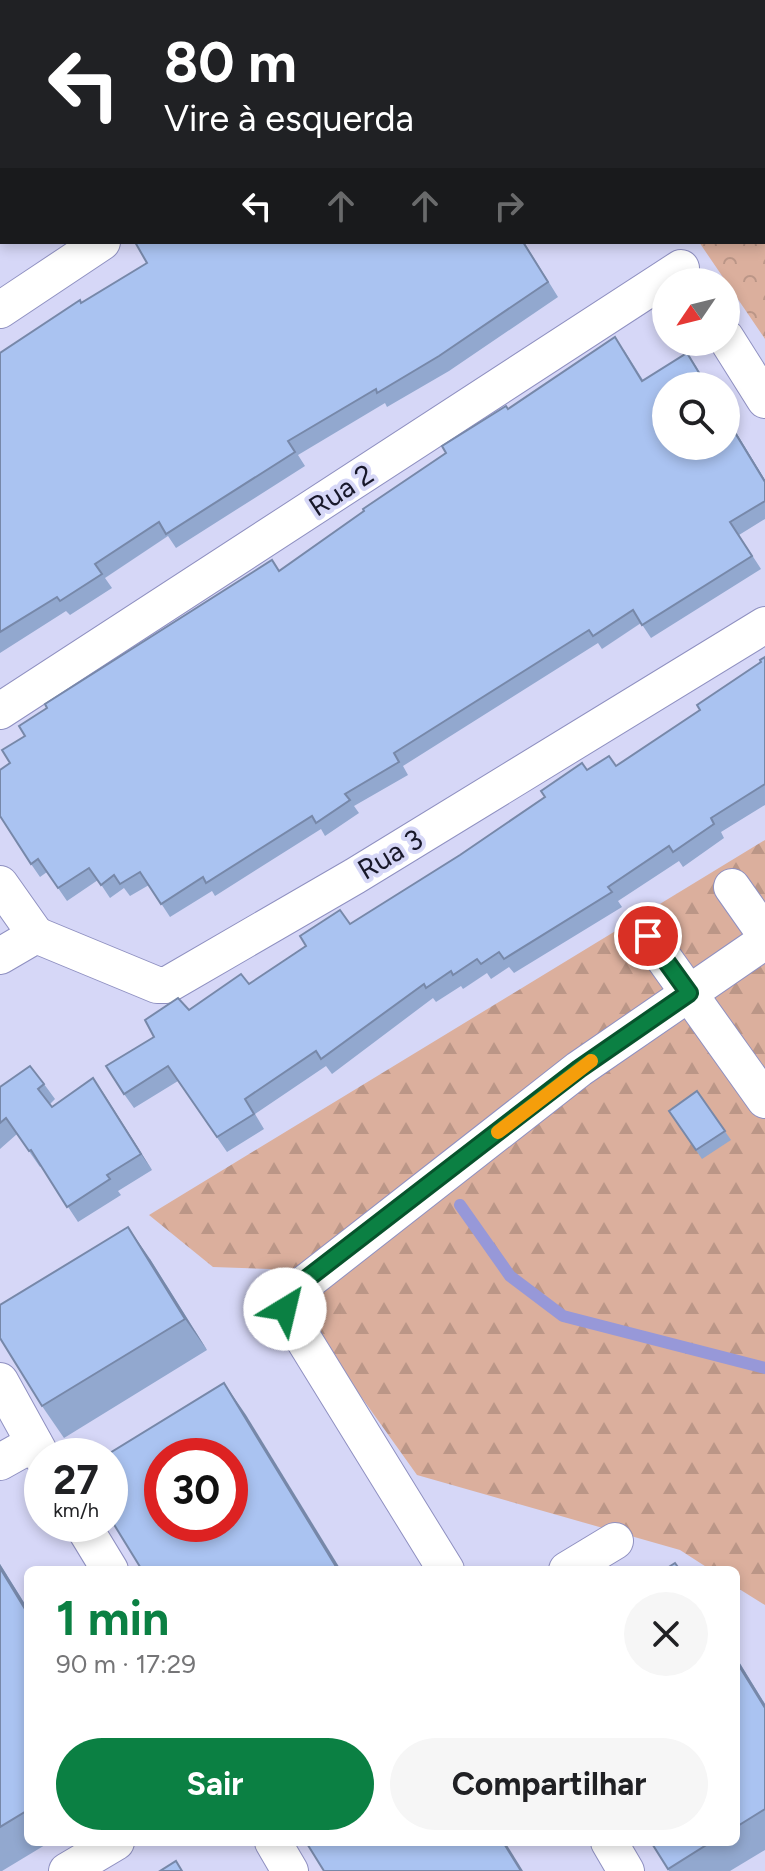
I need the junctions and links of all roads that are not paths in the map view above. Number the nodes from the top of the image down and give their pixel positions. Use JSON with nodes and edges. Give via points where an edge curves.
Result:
{"nodes":[{"id":1,"x":99,"y":244,"type":"edge"},
{"id":2,"x":679,"y":264,"type":"edge"},
{"id":3,"x":0,"y":310,"type":"edge"},
{"id":4,"x":737,"y":356,"type":"edge"},
{"id":5,"x":765,"y":400,"type":"edge"},
{"id":6,"x":765,"y":625,"type":"edge"},
{"id":7,"x":0,"y":711,"type":"edge"},
{"id":8,"x":0,"y":884,"type":"edge"},
{"id":9,"x":732,"y":887,"type":"dead end"},
{"id":10,"x":765,"y":934,"type":"edge"},
{"id":11,"x":36,"y":935,"type":"junction"},
{"id":12,"x":648,"y":936,"type":"dead end"},
{"id":13,"x":765,"y":941,"type":"edge"},
{"id":14,"x":0,"y":956,"type":"edge"},
{"id":15,"x":689,"y":993,"type":"junction"},
{"id":16,"x":765,"y":1100,"type":"edge"},
{"id":17,"x":0,"y":1381,"type":"edge"},
{"id":18,"x":31,"y":1438,"type":"edge"},
{"id":19,"x":24,"y":1454,"type":"edge"},
{"id":20,"x":0,"y":1462,"type":"edge"},
{"id":21,"x":615,"y":1541,"type":"dead end"},
{"id":22,"x":93,"y":1542,"type":"edge"},
{"id":23,"x":108,"y":1566,"type":"edge"},
{"id":24,"x":444,"y":1566,"type":"edge"},
{"id":25,"x":574,"y":1566,"type":"edge"},
{"id":26,"x":109,"y":1846,"type":"edge"},
{"id":27,"x":275,"y":1846,"type":"edge"},
{"id":28,"x":611,"y":1846,"type":"edge"},
{"id":29,"x":67,"y":1871,"type":"edge"},
{"id":30,"x":290,"y":1871,"type":"edge"},
{"id":31,"x":626,"y":1871,"type":"edge"}],
"edges":[{"from":1,"to":3,"type":"street"},
{"from":2,"to":7,"type":"street","name":"Rua 2"},
{"from":4,"to":5,"type":"street"},
{"from":6,"to":11,"type":"street","name":"Rua 3","via":[[167,985]]},
{"from":8,"to":11,"type":"street"},
{"from":9,"to":10,"type":"street"},
{"from":11,"to":14,"type":"street"},
{"from":12,"to":15,"type":"street"},
{"from":13,"to":15,"type":"street"},
{"from":15,"to":16,"type":"street"},
{"from":15,"to":24,"type":"street","via":[[579,1069],[285,1299],[285,1309]]},
{"from":17,"to":18,"type":"street"},
{"from":19,"to":20,"type":"street"},
{"from":21,"to":25,"type":"street"},
{"from":22,"to":23,"type":"street"},
{"from":26,"to":29,"type":"street"},
{"from":27,"to":30,"type":"street"},
{"from":28,"to":31,"type":"street"}]}
